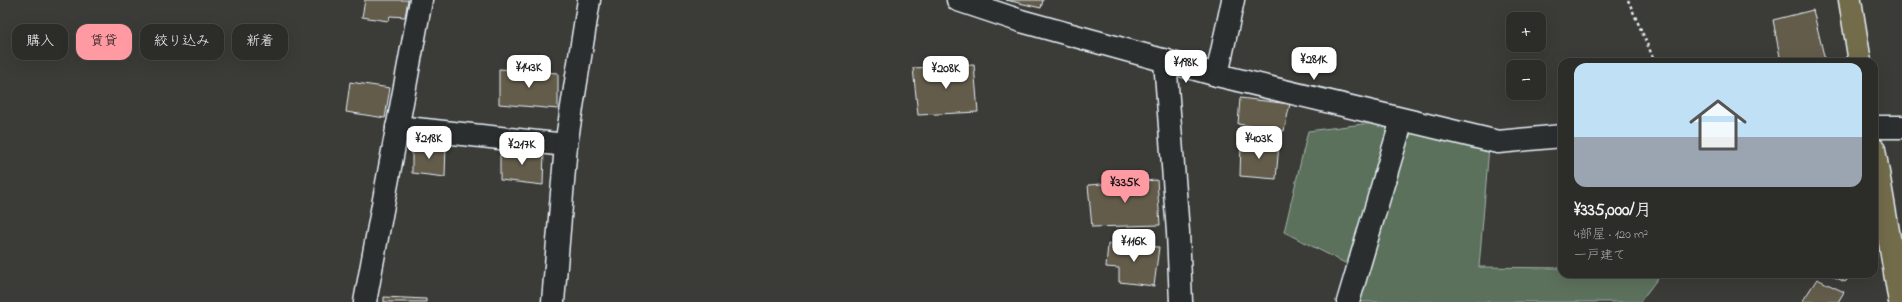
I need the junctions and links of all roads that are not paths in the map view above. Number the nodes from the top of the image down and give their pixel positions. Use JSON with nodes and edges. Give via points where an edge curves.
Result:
{"nodes":[{"id":1,"x":421,"y":0,"type":"edge"},
{"id":2,"x":589,"y":0,"type":"edge"},
{"id":3,"x":958,"y":0,"type":"edge"},
{"id":4,"x":1233,"y":0,"type":"edge"},
{"id":5,"x":1850,"y":0,"type":"edge"},
{"id":6,"x":1859,"y":58,"type":"edge"},
{"id":7,"x":1165,"y":60,"type":"junction"},
{"id":8,"x":1217,"y":75,"type":"junction"},
{"id":9,"x":1402,"y":120,"type":"junction"},
{"id":10,"x":397,"y":127,"type":"junction"},
{"id":11,"x":1878,"y":127,"type":"edge"},
{"id":12,"x":1902,"y":127,"type":"edge"},
{"id":13,"x":1558,"y":136,"type":"edge"},
{"id":14,"x":566,"y":145,"type":"junction"},
{"id":15,"x":1878,"y":173,"type":"edge"},
{"id":16,"x":366,"y":302,"type":"edge"},
{"id":17,"x":553,"y":302,"type":"edge"},
{"id":18,"x":1180,"y":302,"type":"edge"},
{"id":19,"x":1348,"y":302,"type":"edge"},
{"id":20,"x":1900,"y":302,"type":"edge"}],
"edges":[{"from":1,"to":10,"type":"street"},
{"from":2,"to":14,"type":"street"},
{"from":3,"to":7,"type":"street","via":[[1020,21]]},
{"from":4,"to":8,"type":"street"},
{"from":5,"to":6,"type":"main road"},
{"from":7,"to":8,"type":"street"},
{"from":7,"to":18,"type":"street","via":[[1178,232]]},
{"from":8,"to":9,"type":"street"},
{"from":9,"to":13,"type":"street","via":[[1498,142]]},
{"from":9,"to":19,"type":"street"},
{"from":10,"to":14,"type":"street"},
{"from":10,"to":16,"type":"street"},
{"from":11,"to":12,"type":"street"},
{"from":14,"to":17,"type":"street"},
{"from":15,"to":20,"type":"main road"}]}
